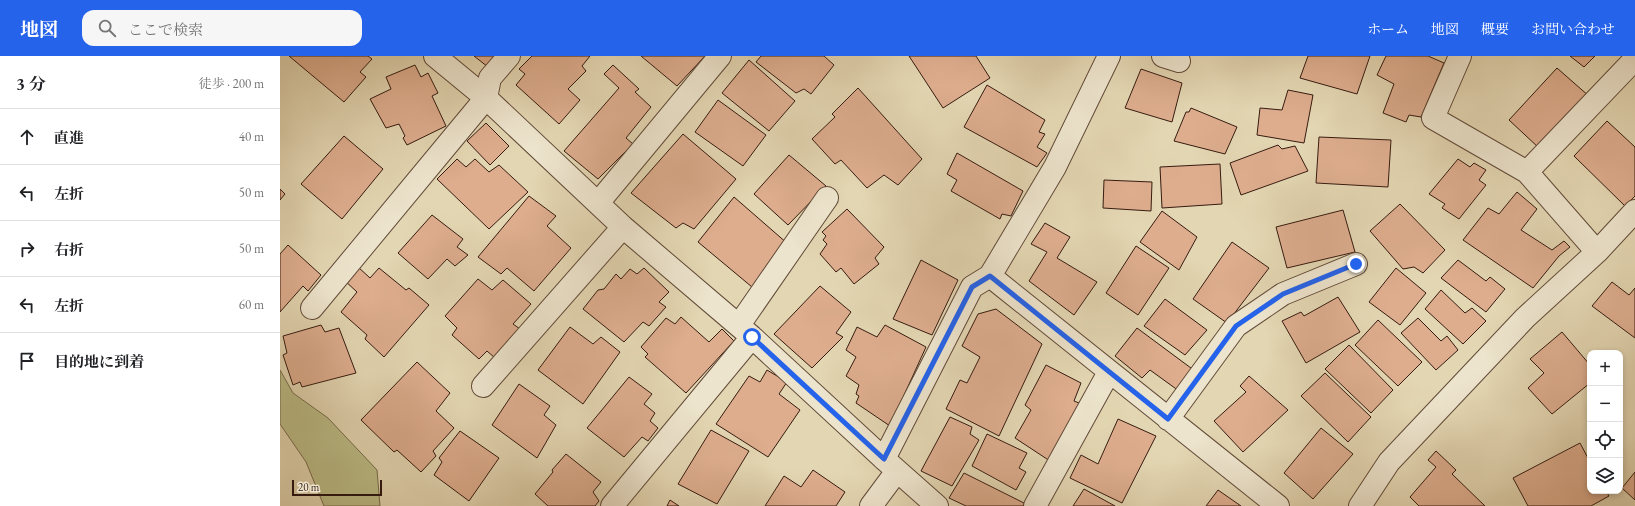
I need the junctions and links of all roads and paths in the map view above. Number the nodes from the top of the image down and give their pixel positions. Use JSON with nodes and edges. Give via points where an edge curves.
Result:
{"nodes":[{"id":1,"x":435,"y":56,"type":"edge"},
{"id":2,"x":509,"y":56,"type":"edge"},
{"id":3,"x":720,"y":56,"type":"edge"},
{"id":4,"x":1108,"y":56,"type":"edge"},
{"id":5,"x":1460,"y":56,"type":"edge"},
{"id":6,"x":1635,"y":60,"type":"edge"},
{"id":7,"x":486,"y":98,"type":"junction"},
{"id":8,"x":1527,"y":172,"type":"junction"},
{"id":9,"x":827,"y":198,"type":"dead end"},
{"id":10,"x":598,"y":203,"type":"junction"},
{"id":11,"x":1635,"y":211,"type":"edge"},
{"id":12,"x":623,"y":227,"type":"junction"},
{"id":13,"x":1597,"y":252,"type":"junction"},
{"id":14,"x":1356,"y":264,"type":"dead end"},
{"id":15,"x":990,"y":276,"type":"junction"},
{"id":16,"x":312,"y":308,"type":"dead end"},
{"id":17,"x":746,"y":331,"type":"junction"},
{"id":18,"x":1109,"y":372,"type":"junction"},
{"id":19,"x":483,"y":386,"type":"dead end"},
{"id":20,"x":1168,"y":419,"type":"junction"},
{"id":21,"x":890,"y":465,"type":"junction"},
{"id":22,"x":612,"y":506,"type":"edge"},
{"id":23,"x":871,"y":506,"type":"edge"},
{"id":24,"x":937,"y":506,"type":"edge"},
{"id":25,"x":1035,"y":506,"type":"edge"},
{"id":26,"x":1278,"y":506,"type":"edge"},
{"id":27,"x":1360,"y":506,"type":"edge"}],
"edges":[{"from":1,"to":7,"type":"street"},
{"from":2,"to":7,"type":"street","via":[[490,78]]},
{"from":3,"to":10,"type":"street"},
{"from":4,"to":15,"type":"street","via":[[1055,167]]},
{"from":5,"to":8,"type":"street","via":[[1433,118]]},
{"from":6,"to":8,"type":"street"},
{"from":7,"to":10,"type":"street"},
{"from":7,"to":16,"type":"street"},
{"from":8,"to":13,"type":"street"},
{"from":9,"to":17,"type":"street"},
{"from":10,"to":12,"type":"street"},
{"from":11,"to":13,"type":"street"},
{"from":12,"to":17,"type":"street"},
{"from":12,"to":19,"type":"street"},
{"from":13,"to":27,"type":"street","via":[[1525,318],[1389,462]]},
{"from":14,"to":20,"type":"street","via":[[1283,294],[1236,326]]},
{"from":15,"to":18,"type":"street"},
{"from":15,"to":21,"type":"street","via":[[972,287]]},
{"from":17,"to":21,"type":"street"},
{"from":17,"to":22,"type":"street"},
{"from":18,"to":20,"type":"street"},
{"from":18,"to":25,"type":"street"},
{"from":20,"to":26,"type":"street"},
{"from":21,"to":23,"type":"street"},
{"from":21,"to":24,"type":"street"}]}
